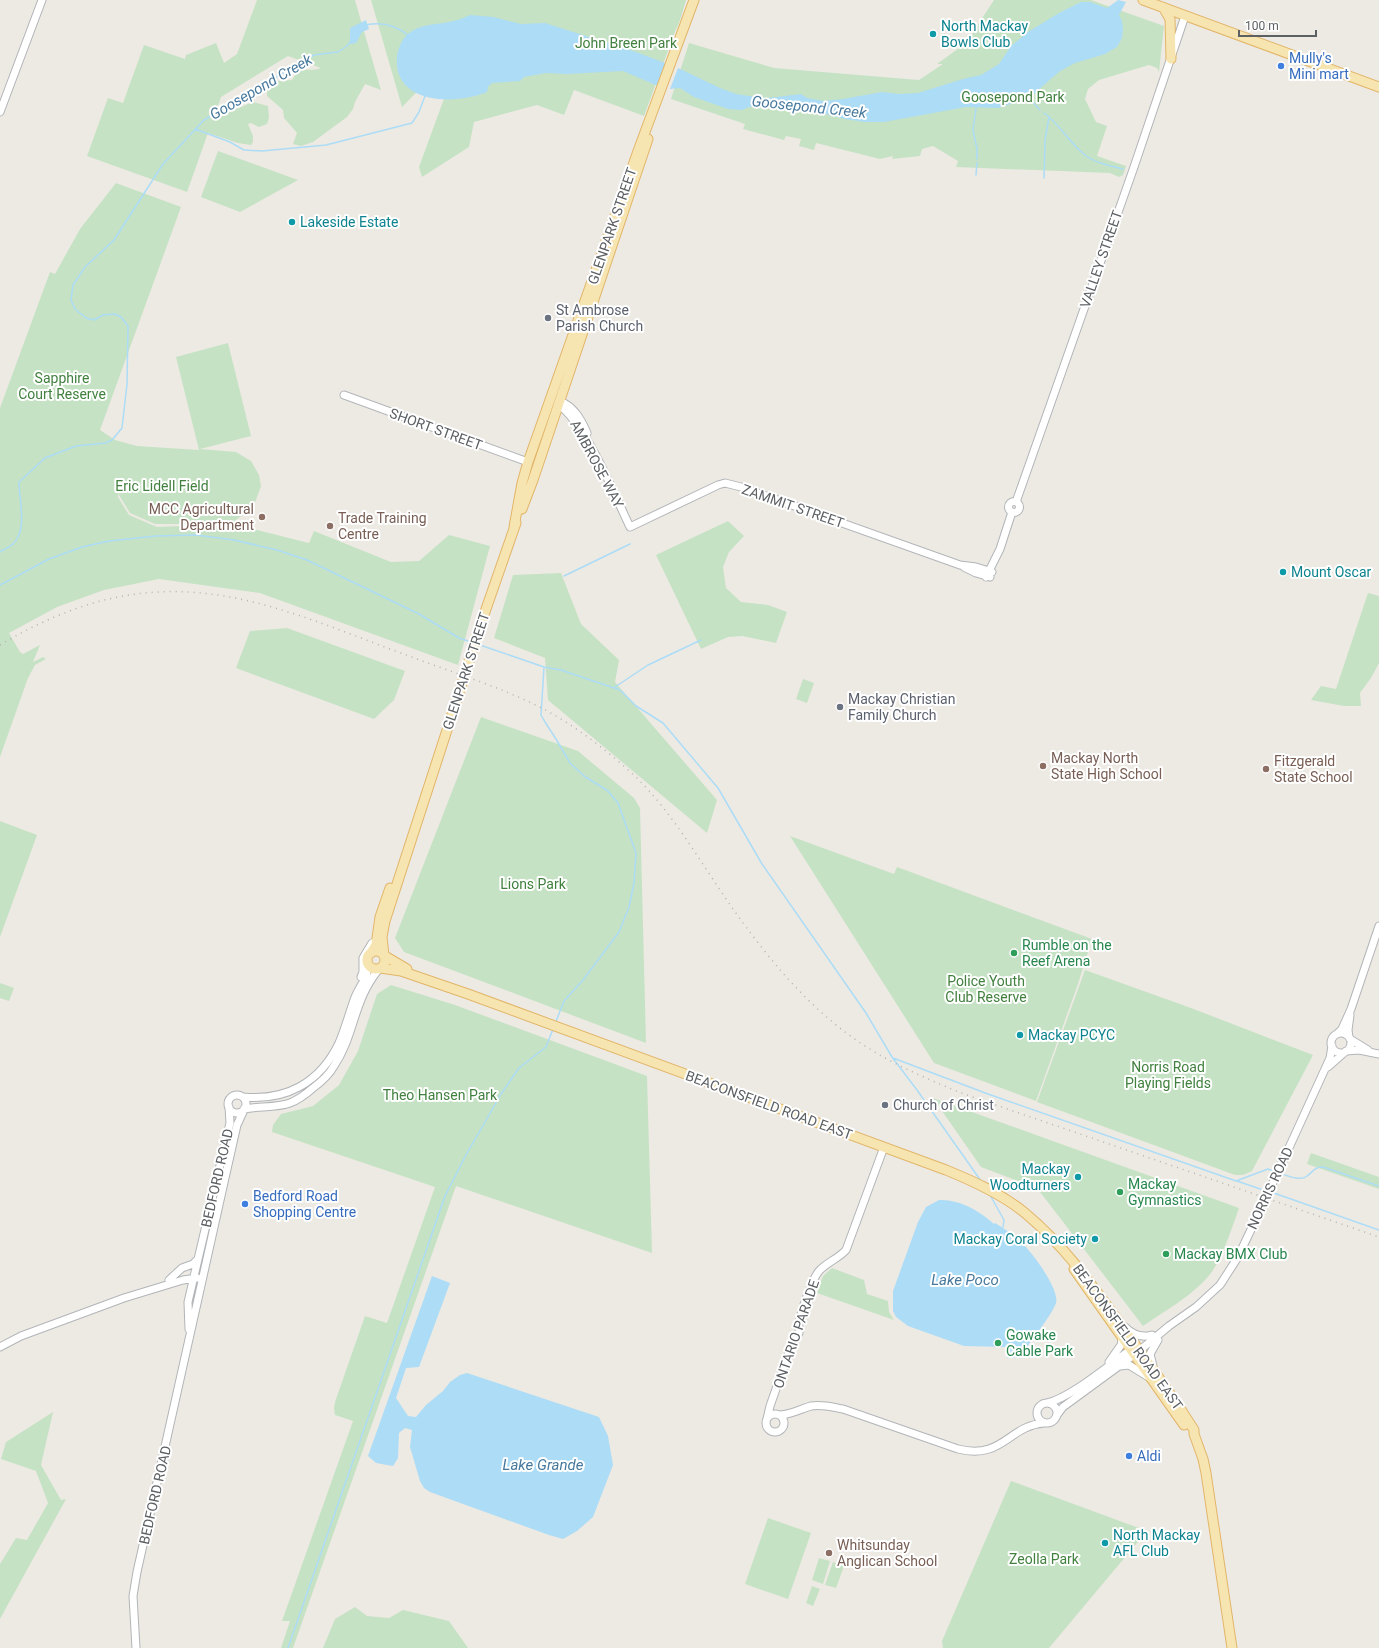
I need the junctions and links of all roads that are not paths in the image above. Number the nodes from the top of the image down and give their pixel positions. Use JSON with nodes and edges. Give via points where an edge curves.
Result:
{"nodes":[{"id":1,"x":42,"y":0,"type":"edge"},
{"id":2,"x":694,"y":0,"type":"edge"},
{"id":3,"x":1142,"y":0,"type":"edge"},
{"id":4,"x":1163,"y":7,"type":"junction"},
{"id":5,"x":1185,"y":16,"type":"junction"},
{"id":6,"x":1171,"y":59,"type":"junction"},
{"id":7,"x":1379,"y":87,"type":"edge"},
{"id":8,"x":1,"y":110,"type":"edge"},
{"id":9,"x":344,"y":395,"type":"dead end"},
{"id":10,"x":555,"y":401,"type":"junction"},
{"id":11,"x":553,"y":421,"type":"junction"},
{"id":12,"x":580,"y":430,"type":"junction"},
{"id":13,"x":592,"y":448,"type":"junction"},
{"id":14,"x":528,"y":462,"type":"junction"},
{"id":15,"x":538,"y":466,"type":"junction"},
{"id":16,"x":514,"y":527,"type":"junction"},
{"id":17,"x":630,"y":527,"type":"joint"},
{"id":18,"x":989,"y":575,"type":"joint"},
{"id":19,"x":418,"y":816,"type":"junction"},
{"id":20,"x":382,"y":911,"type":"junction"},
{"id":21,"x":1379,"y":926,"type":"edge"},
{"id":22,"x":371,"y":953,"type":"junction"},
{"id":23,"x":384,"y":955,"type":"junction"},
{"id":24,"x":368,"y":964,"type":"junction"},
{"id":25,"x":380,"y":969,"type":"junction"},
{"id":26,"x":468,"y":994,"type":"junction"},
{"id":27,"x":355,"y":996,"type":"junction"},
{"id":28,"x":1351,"y":1009,"type":"junction"},
{"id":29,"x":1337,"y":1034,"type":"junction"},
{"id":30,"x":1349,"y":1038,"type":"junction"},
{"id":31,"x":1332,"y":1046,"type":"junction"},
{"id":32,"x":1346,"y":1051,"type":"junction"},
{"id":33,"x":1370,"y":1051,"type":"junction"},
{"id":34,"x":1379,"y":1054,"type":"edge"},
{"id":35,"x":1324,"y":1072,"type":"junction"},
{"id":36,"x":242,"y":1097,"type":"junction"},
{"id":37,"x":229,"y":1107,"type":"junction"},
{"id":38,"x":244,"y":1109,"type":"junction"},
{"id":39,"x":884,"y":1146,"type":"junction"},
{"id":40,"x":1056,"y":1242,"type":"junction"},
{"id":41,"x":198,"y":1258,"type":"junction"},
{"id":42,"x":203,"y":1275,"type":"junction"},
{"id":43,"x":194,"y":1276,"type":"junction"},
{"id":44,"x":169,"y":1280,"type":"junction"},
{"id":45,"x":124,"y":1298,"type":"junction"},
{"id":46,"x":1110,"y":1308,"type":"junction"},
{"id":47,"x":1169,"y":1326,"type":"junction"},
{"id":48,"x":1163,"y":1333,"type":"junction"},
{"id":49,"x":1152,"y":1335,"type":"junction"},
{"id":50,"x":1122,"y":1339,"type":"junction"},
{"id":51,"x":188,"y":1343,"type":"junction"},
{"id":52,"x":0,"y":1347,"type":"edge"},
{"id":53,"x":1135,"y":1351,"type":"junction"},
{"id":54,"x":1120,"y":1366,"type":"junction"},
{"id":55,"x":1104,"y":1369,"type":"junction"},
{"id":56,"x":1153,"y":1376,"type":"junction"},
{"id":57,"x":773,"y":1398,"type":"junction"},
{"id":58,"x":1047,"y":1403,"type":"junction"},
{"id":59,"x":796,"y":1412,"type":"junction"},
{"id":60,"x":1037,"y":1412,"type":"junction"},
{"id":61,"x":779,"y":1415,"type":"junction"},
{"id":62,"x":1056,"y":1415,"type":"junction"},
{"id":63,"x":767,"y":1419,"type":"junction"},
{"id":64,"x":1044,"y":1423,"type":"junction"},
{"id":65,"x":784,"y":1426,"type":"junction"},
{"id":66,"x":1026,"y":1427,"type":"junction"},
{"id":67,"x":136,"y":1648,"type":"edge"},
{"id":68,"x":1232,"y":1648,"type":"edge"}],
"edges":[{"from":1,"to":8,"type":"street"},
{"from":2,"to":10,"type":"main road","name":"GLENPARK STREET","via":[[655,108],[644,153]]},
{"from":3,"to":4,"type":"main road"},
{"from":4,"to":5,"type":"main road"},
{"from":4,"to":6,"type":"main road","via":[[1170,19]]},
{"from":5,"to":6,"type":"street","name":"VALLEY STREET"},
{"from":5,"to":7,"type":"main road"},
{"from":6,"to":18,"type":"street","name":"VALLEY STREET","via":[[1016,502],[1009,505],[1012,512],[996,566]]},
{"from":9,"to":14,"type":"street","name":"SHORT STREET"},
{"from":10,"to":11,"type":"main road","name":"GLENPARK STREET"},
{"from":10,"to":12,"type":"street","name":"AMBROSE WAY","via":[[572,416]]},
{"from":10,"to":13,"type":"street","via":[[570,407],[578,416]]},
{"from":10,"to":14,"type":"main road","name":"GLENPARK STREET"},
{"from":11,"to":12,"type":"street","via":[[558,416],[567,416]]},
{"from":11,"to":15,"type":"main road","name":"GLENPARK STREET"},
{"from":12,"to":13,"type":"street","name":"AMBROSE WAY"},
{"from":13,"to":17,"type":"street","name":"AMBROSE WAY"},
{"from":14,"to":15,"type":"main road"},
{"from":14,"to":16,"type":"main road","name":"GLENPARK STREET"},
{"from":15,"to":16,"type":"main road","name":"GLENPARK STREET"},
{"from":16,"to":19,"type":"main road","name":"GLENPARK STREET","bridge":true},
{"from":17,"to":18,"type":"street","name":"ZAMMIT STREET","via":[[725,483],[971,571]]},
{"from":19,"to":20,"type":"main road","name":"GLENPARK STREET"},
{"from":19,"to":23,"type":"main road","name":"GLENPARK STREET","via":[[385,921],[382,937]]},
{"from":20,"to":22,"type":"main road","name":"GLENPARK STREET","via":[[376,944]]},
{"from":20,"to":27,"type":"street","via":[[372,942],[363,958],[363,972]]},
{"from":21,"to":28,"type":"street"},
{"from":22,"to":23,"type":"main road","via":[[378,951]]},
{"from":22,"to":24,"type":"main road"},
{"from":23,"to":25,"type":"main road","via":[[385,964]]},
{"from":23,"to":26,"type":"main road","name":"BEACONSFIELD ROAD EAST","via":[[402,966]]},
{"from":24,"to":25,"type":"main road","via":[[371,968]]},
{"from":24,"to":27,"type":"street","via":[[367,976]]},
{"from":25,"to":26,"type":"main road","name":"BEACONSFIELD ROAD EAST","via":[[396,970]]},
{"from":25,"to":38,"type":"street","via":[[363,992],[342,1052],[330,1072],[306,1094],[292,1102],[279,1106]]},
{"from":26,"to":39,"type":"main road","name":"BEACONSFIELD ROAD EAST"},
{"from":27,"to":36,"type":"street","via":[[335,1051],[314,1077],[287,1093],[260,1098]]},
{"from":28,"to":29,"type":"street"},
{"from":28,"to":30,"type":"street"},
{"from":29,"to":30,"type":"street","via":[[1344,1034]]},
{"from":29,"to":31,"type":"street","via":[[1332,1040]]},
{"from":30,"to":32,"type":"street","via":[[1351,1045]]},
{"from":30,"to":33,"type":"street"},
{"from":31,"to":32,"type":"street","via":[[1338,1052]]},
{"from":31,"to":35,"type":"street","name":"NORRIS ROAD"},
{"from":32,"to":33,"type":"street"},
{"from":32,"to":35,"type":"street","name":"NORRIS ROAD"},
{"from":33,"to":34,"type":"street"},
{"from":35,"to":47,"type":"street","name":"NORRIS ROAD","bridge":true,"via":[[1238,1257],[1220,1284],[1196,1307]]},
{"from":36,"to":37,"type":"street","via":[[232,1097],[228,1102]]},
{"from":36,"to":38,"type":"street","via":[[246,1103]]},
{"from":37,"to":38,"type":"street","via":[[235,1112]]},
{"from":37,"to":41,"type":"street","name":"BEDFORD ROAD","via":[[230,1125]]},
{"from":38,"to":42,"type":"street","name":"BEDFORD ROAD","via":[[237,1125]]},
{"from":39,"to":40,"type":"main road","name":"BEACONSFIELD ROAD EAST","via":[[971,1180],[1025,1213]]},
{"from":39,"to":57,"type":"street","name":"ONTARIO PARADE","via":[[846,1250],[824,1266],[813,1281],[798,1325],[799,1333],[794,1338]]},
{"from":40,"to":46,"type":"main road","name":"BEACONSFIELD ROAD EAST"},
{"from":40,"to":50,"type":"main road","name":"BEACONSFIELD ROAD EAST"},
{"from":41,"to":43,"type":"street","name":"BEDFORD ROAD"},
{"from":41,"to":44,"type":"street"},
{"from":42,"to":43,"type":"street"},
{"from":42,"to":51,"type":"street","name":"BEDFORD ROAD"},
{"from":43,"to":44,"type":"street","via":[[183,1275]]},
{"from":43,"to":45,"type":"street"},
{"from":43,"to":51,"type":"street","name":"BEDFORD ROAD","via":[[188,1308]]},
{"from":44,"to":45,"type":"street"},
{"from":45,"to":52,"type":"street","via":[[21,1336]]},
{"from":46,"to":49,"type":"street","via":[[1131,1332],[1140,1336]]},
{"from":46,"to":53,"type":"main road","name":"BEACONSFIELD ROAD EAST"},
{"from":47,"to":48,"type":"street","name":"NORRIS ROAD"},
{"from":47,"to":49,"type":"street","name":"NORRIS ROAD"},
{"from":48,"to":53,"type":"street","name":"NORRIS ROAD"},
{"from":48,"to":56,"type":"street","via":[[1150,1354]]},
{"from":49,"to":53,"type":"street","name":"NORRIS ROAD"},
{"from":50,"to":53,"type":"main road","name":"BEACONSFIELD ROAD EAST"},
{"from":50,"to":55,"type":"street","via":[[1121,1345]]},
{"from":51,"to":67,"type":"street","name":"BEDFORD ROAD","via":[[134,1590]]},
{"from":53,"to":54,"type":"street"},
{"from":53,"to":55,"type":"street"},
{"from":53,"to":56,"type":"main road","name":"BEACONSFIELD ROAD EAST"},
{"from":54,"to":56,"type":"street","via":[[1129,1365]]},
{"from":54,"to":62,"type":"street","via":[[1063,1407]]},
{"from":55,"to":58,"type":"street","via":[[1056,1400]]},
{"from":56,"to":68,"type":"main road","name":"BEACONSFIELD ROAD EAST","via":[[1186,1428],[1194,1433],[1203,1460]]},
{"from":57,"to":61,"type":"street","name":"ONTARIO PARADE","via":[[774,1408]]},
{"from":57,"to":63,"type":"street","name":"ONTARIO PARADE"},
{"from":58,"to":60,"type":"street","via":[[1040,1405]]},
{"from":58,"to":62,"type":"street","via":[[1054,1406]]},
{"from":59,"to":61,"type":"street"},
{"from":59,"to":65,"type":"street"},
{"from":59,"to":66,"type":"street","via":[[810,1406],[826,1405],[970,1451],[995,1447]]},
{"from":60,"to":64,"type":"street","via":[[1038,1418]]},
{"from":60,"to":66,"type":"street"},
{"from":61,"to":63,"type":"street","via":[[772,1414]]},
{"from":61,"to":65,"type":"street","via":[[784,1420]]},
{"from":62,"to":64,"type":"street","via":[[1052,1421]]},
{"from":63,"to":65,"type":"street","via":[[767,1426],[772,1431],[779,1431]]},
{"from":64,"to":66,"type":"street"}]}
